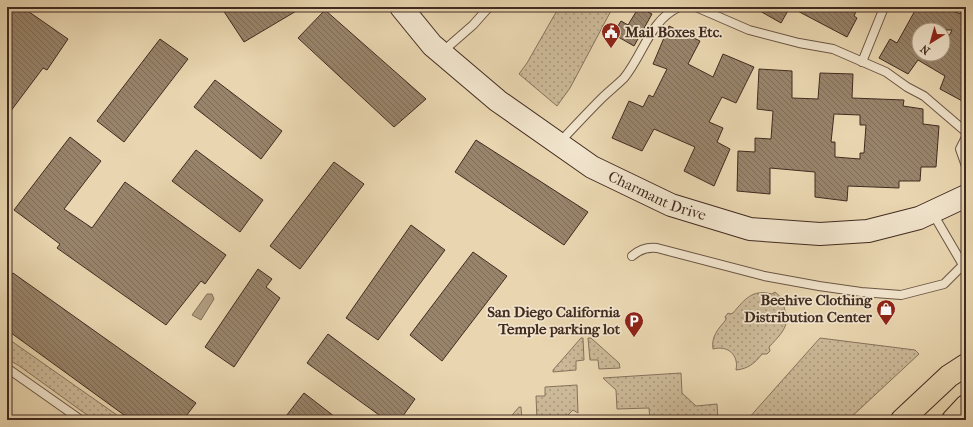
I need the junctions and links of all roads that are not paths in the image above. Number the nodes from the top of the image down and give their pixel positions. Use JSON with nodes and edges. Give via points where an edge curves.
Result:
{"nodes":[{"id":1,"x":401,"y":7,"type":"edge"},
{"id":2,"x":489,"y":7,"type":"edge"},
{"id":3,"x":679,"y":7,"type":"edge"},
{"id":4,"x":696,"y":7,"type":"edge"},
{"id":5,"x":882,"y":10,"type":"dead end"},
{"id":6,"x":441,"y":52,"type":"junction"},
{"id":7,"x":862,"y":62,"type":"junction"},
{"id":8,"x":966,"y":132,"type":"edge"},
{"id":9,"x":966,"y":137,"type":"edge"},
{"id":10,"x":558,"y":144,"type":"junction"},
{"id":11,"x":966,"y":166,"type":"edge"},
{"id":12,"x":965,"y":199,"type":"edge"},
{"id":13,"x":932,"y":212,"type":"junction"},
{"id":14,"x":632,"y":256,"type":"dead end"},
{"id":15,"x":965,"y":264,"type":"edge"},
{"id":16,"x":966,"y":364,"type":"edge"},
{"id":17,"x":7,"y":368,"type":"edge"},
{"id":18,"x":966,"y":406,"type":"edge"},
{"id":19,"x":82,"y":420,"type":"edge"},
{"id":20,"x":902,"y":420,"type":"edge"},
{"id":21,"x":954,"y":420,"type":"edge"}],
"edges":[{"from":1,"to":6,"type":"street","name":"Charmant Drive"},
{"from":2,"to":6,"type":"lane","via":[[473,25]]},
{"from":3,"to":10,"type":"lane","via":[[670,11],[655,27],[624,78]]},
{"from":4,"to":7,"type":"lane","via":[[749,30],[833,49]]},
{"from":5,"to":7,"type":"lane"},
{"from":6,"to":10,"type":"street","name":"Charmant Drive","via":[[498,101]]},
{"from":7,"to":8,"type":"lane","via":[[886,72],[924,96]]},
{"from":9,"to":11,"type":"lane","via":[[960,149]]},
{"from":10,"to":13,"type":"street","name":"Charmant Drive","via":[[592,167],[671,205],[750,229],[820,234],[868,231],[919,218]]},
{"from":12,"to":13,"type":"street","name":"Charmant Drive"},
{"from":13,"to":15,"type":"lane"},
{"from":14,"to":15,"type":"lane","via":[[646,248],[657,248],[764,276],[861,292],[901,295],[944,284]]},
{"from":16,"to":20,"type":"highway","via":[[949,376]]},
{"from":17,"to":19,"type":"lane"},
{"from":18,"to":21,"type":"highway"}]}
